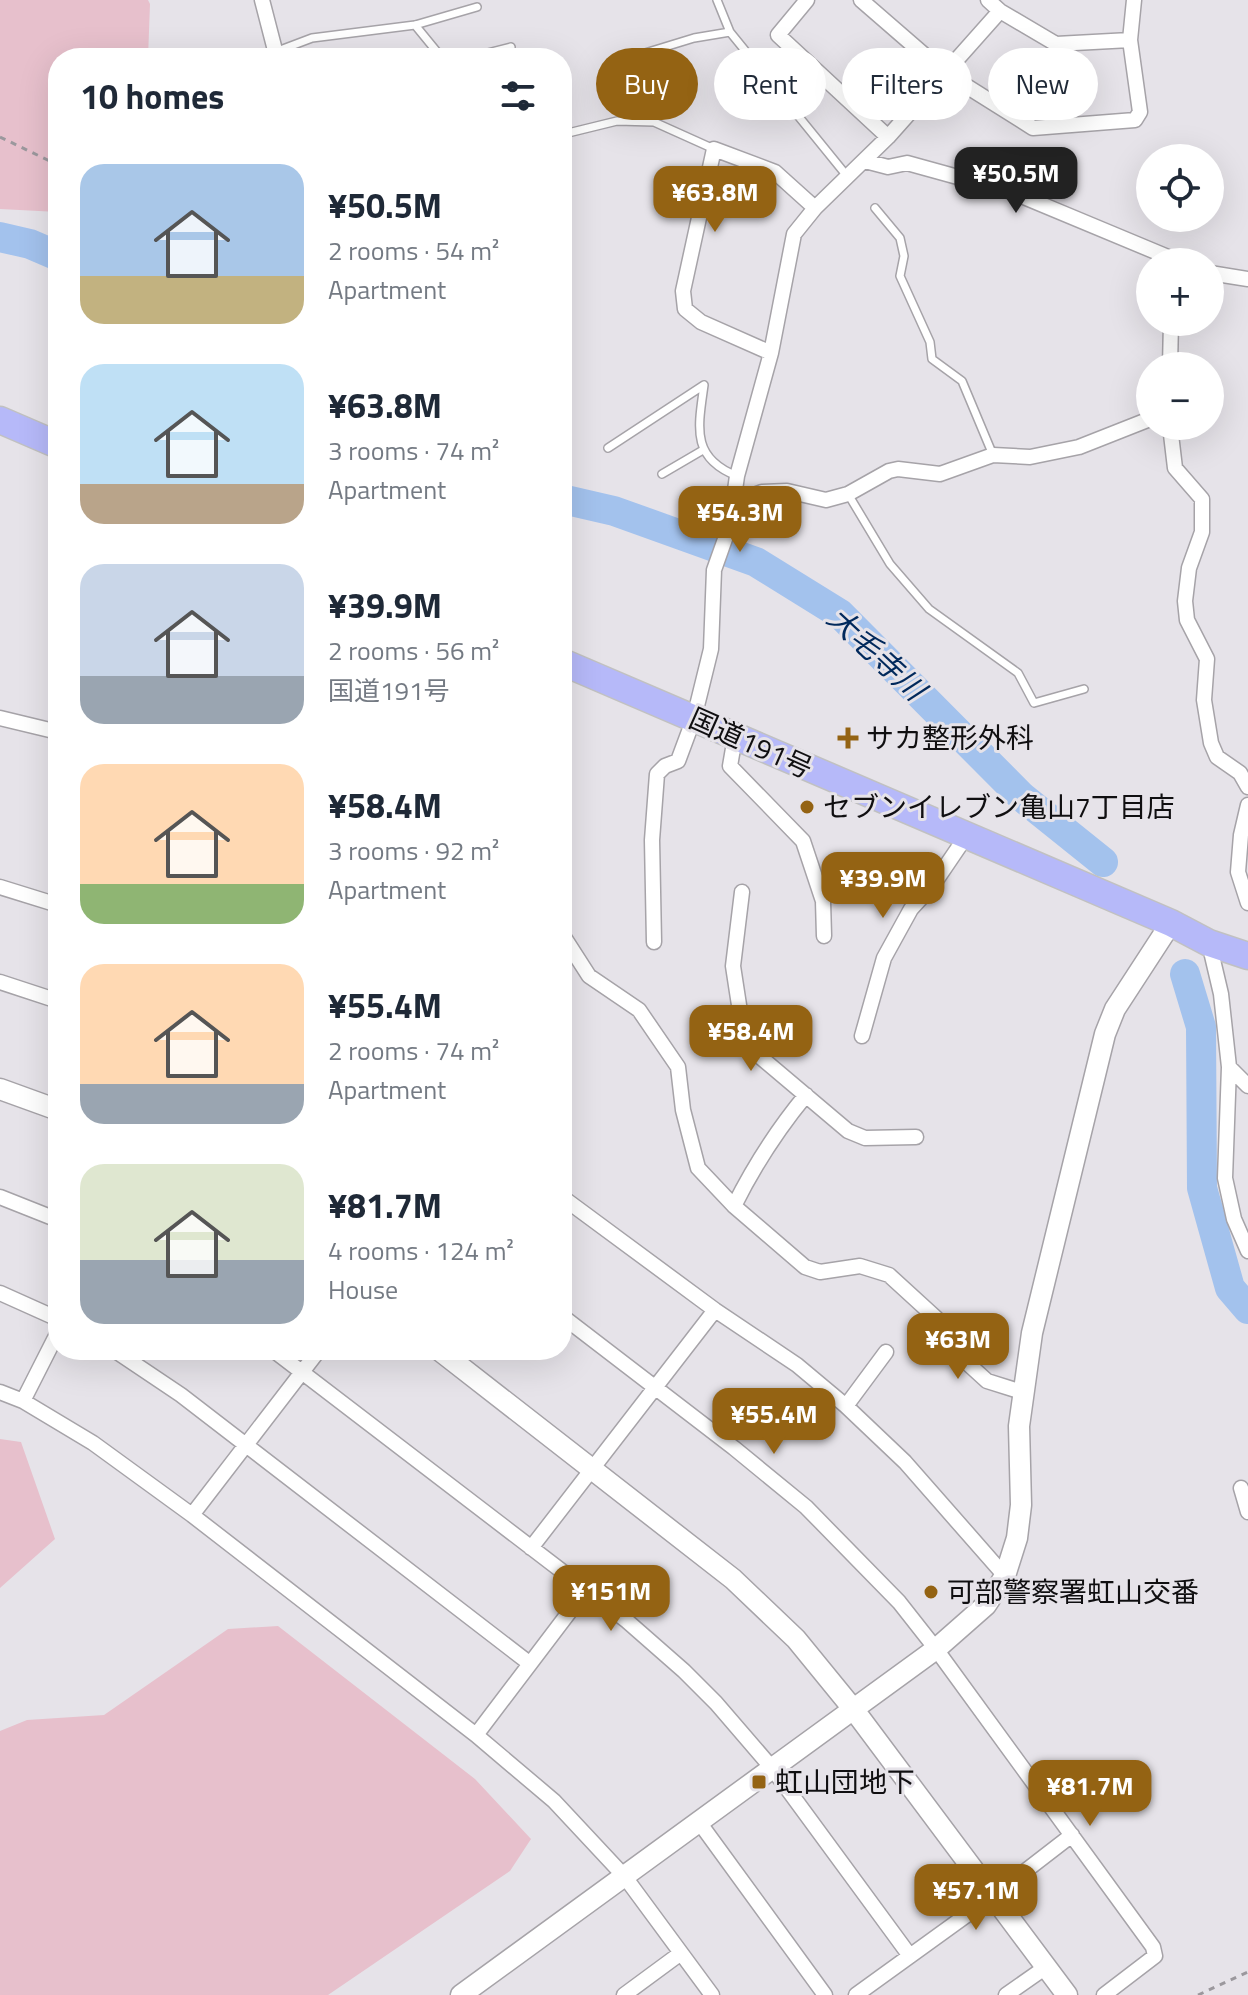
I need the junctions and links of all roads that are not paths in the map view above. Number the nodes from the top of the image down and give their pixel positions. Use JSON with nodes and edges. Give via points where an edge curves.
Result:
{"nodes":[{"id":1,"x":262,"y":0,"type":"edge"},
{"id":2,"x":717,"y":0,"type":"edge"},
{"id":3,"x":807,"y":0,"type":"edge"},
{"id":4,"x":861,"y":0,"type":"edge"},
{"id":5,"x":988,"y":0,"type":"edge"},
{"id":6,"x":1134,"y":0,"type":"edge"},
{"id":7,"x":477,"y":7,"type":"dead end"},
{"id":8,"x":1000,"y":11,"type":"junction"},
{"id":9,"x":415,"y":25,"type":"junction"},
{"id":10,"x":730,"y":32,"type":"junction"},
{"id":11,"x":1130,"y":40,"type":"junction"},
{"id":12,"x":511,"y":47,"type":"dead end"},
{"id":13,"x":274,"y":48,"type":"edge"},
{"id":14,"x":291,"y":48,"type":"edge"},
{"id":15,"x":434,"y":48,"type":"edge"},
{"id":16,"x":507,"y":48,"type":"edge"},
{"id":17,"x":661,"y":48,"type":"edge"},
{"id":18,"x":916,"y":48,"type":"edge"},
{"id":19,"x":966,"y":48,"type":"edge"},
{"id":20,"x":972,"y":90,"type":"edge"},
{"id":21,"x":903,"y":120,"type":"edge"},
{"id":22,"x":572,"y":132,"type":"edge"},
{"id":23,"x":888,"y":137,"type":"junction"},
{"id":24,"x":714,"y":149,"type":"junction"},
{"id":25,"x":865,"y":161,"type":"junction"},
{"id":26,"x":847,"y":176,"type":"junction"},
{"id":27,"x":815,"y":208,"type":"junction"},
{"id":28,"x":875,"y":208,"type":"dead end"},
{"id":29,"x":1144,"y":248,"type":"edge"},
{"id":30,"x":1224,"y":275,"type":"edge"},
{"id":31,"x":1248,"y":279,"type":"edge"},
{"id":32,"x":771,"y":353,"type":"junction"},
{"id":33,"x":0,"y":420,"type":"edge"},
{"id":34,"x":1136,"y":425,"type":"edge"},
{"id":35,"x":1172,"y":440,"type":"edge"},
{"id":36,"x":48,"y":441,"type":"edge"},
{"id":37,"x":608,"y":448,"type":"dead end"},
{"id":38,"x":703,"y":450,"type":"junction"},
{"id":39,"x":993,"y":455,"type":"junction"},
{"id":40,"x":662,"y":474,"type":"dead end"},
{"id":41,"x":737,"y":476,"type":"junction"},
{"id":42,"x":848,"y":494,"type":"junction"},
{"id":43,"x":730,"y":522,"type":"junction"},
{"id":44,"x":572,"y":666,"type":"edge"},
{"id":45,"x":1084,"y":689,"type":"dead end"},
{"id":46,"x":0,"y":718,"type":"edge"},
{"id":47,"x":694,"y":718,"type":"junction"},
{"id":48,"x":48,"y":730,"type":"edge"},
{"id":49,"x":735,"y":737,"type":"junction"},
{"id":50,"x":1248,"y":787,"type":"edge"},
{"id":51,"x":1248,"y":805,"type":"edge"},
{"id":52,"x":967,"y":835,"type":"junction"},
{"id":53,"x":0,"y":887,"type":"edge"},
{"id":54,"x":742,"y":892,"type":"dead end"},
{"id":55,"x":48,"y":902,"type":"edge"},
{"id":56,"x":1248,"y":903,"type":"edge"},
{"id":57,"x":1171,"y":923,"type":"junction"},
{"id":58,"x":824,"y":936,"type":"dead end"},
{"id":59,"x":654,"y":942,"type":"dead end"},
{"id":60,"x":1209,"y":943,"type":"junction"},
{"id":61,"x":572,"y":950,"type":"edge"},
{"id":62,"x":1248,"y":956,"type":"edge"},
{"id":63,"x":0,"y":982,"type":"edge"},
{"id":64,"x":48,"y":998,"type":"edge"},
{"id":65,"x":862,"y":1036,"type":"dead end"},
{"id":66,"x":1229,"y":1067,"type":"junction"},
{"id":67,"x":1248,"y":1086,"type":"edge"},
{"id":68,"x":0,"y":1089,"type":"edge"},
{"id":69,"x":806,"y":1095,"type":"junction"},
{"id":70,"x":48,"y":1106,"type":"edge"},
{"id":71,"x":916,"y":1137,"type":"dead end"},
{"id":72,"x":0,"y":1197,"type":"edge"},
{"id":73,"x":572,"y":1204,"type":"edge"},
{"id":74,"x":734,"y":1206,"type":"junction"},
{"id":75,"x":48,"y":1216,"type":"edge"},
{"id":76,"x":1248,"y":1251,"type":"edge"},
{"id":77,"x":0,"y":1293,"type":"edge"},
{"id":78,"x":715,"y":1310,"type":"junction"},
{"id":79,"x":48,"y":1315,"type":"edge"},
{"id":80,"x":572,"y":1324,"type":"edge"},
{"id":81,"x":48,"y":1352,"type":"edge"},
{"id":82,"x":886,"y":1352,"type":"dead end"},
{"id":83,"x":129,"y":1360,"type":"edge"},
{"id":84,"x":286,"y":1360,"type":"edge"},
{"id":85,"x":311,"y":1360,"type":"edge"},
{"id":86,"x":452,"y":1360,"type":"edge"},
{"id":87,"x":302,"y":1372,"type":"junction"},
{"id":88,"x":653,"y":1386,"type":"junction"},
{"id":89,"x":0,"y":1392,"type":"edge"},
{"id":90,"x":1022,"y":1392,"type":"junction"},
{"id":91,"x":23,"y":1401,"type":"junction"},
{"id":92,"x":846,"y":1406,"type":"junction"},
{"id":93,"x":246,"y":1445,"type":"junction"},
{"id":94,"x":592,"y":1468,"type":"junction"},
{"id":95,"x":1241,"y":1488,"type":"dead end"},
{"id":96,"x":1248,"y":1512,"type":"edge"},
{"id":97,"x":192,"y":1515,"type":"junction"},
{"id":98,"x":531,"y":1548,"type":"junction"},
{"id":99,"x":1005,"y":1576,"type":"junction"},
{"id":100,"x":586,"y":1590,"type":"junction"},
{"id":101,"x":936,"y":1649,"type":"junction"},
{"id":102,"x":529,"y":1663,"type":"junction"},
{"id":103,"x":854,"y":1710,"type":"junction"},
{"id":104,"x":476,"y":1735,"type":"junction"},
{"id":105,"x":772,"y":1768,"type":"junction"},
{"id":106,"x":699,"y":1822,"type":"junction"},
{"id":107,"x":1072,"y":1835,"type":"junction"},
{"id":108,"x":625,"y":1877,"type":"junction"},
{"id":109,"x":993,"y":1896,"type":"junction"},
{"id":110,"x":681,"y":1953,"type":"junction"},
{"id":111,"x":910,"y":1956,"type":"junction"},
{"id":112,"x":1046,"y":1967,"type":"junction"},
{"id":113,"x":859,"y":1994,"type":"edge"},
{"id":114,"x":461,"y":1995,"type":"edge"},
{"id":115,"x":624,"y":1995,"type":"edge"},
{"id":116,"x":712,"y":1995,"type":"edge"},
{"id":117,"x":825,"y":1995,"type":"edge"},
{"id":118,"x":1006,"y":1995,"type":"edge"},
{"id":119,"x":1067,"y":1995,"type":"edge"},
{"id":120,"x":1104,"y":1995,"type":"edge"}],
"edges":[{"from":1,"to":13,"type":"street"},
{"from":2,"to":10,"type":"lane"},
{"from":3,"to":23,"type":"street","via":[[778,35]]},
{"from":4,"to":18,"type":"street"},
{"from":5,"to":8,"type":"street"},
{"from":6,"to":11,"type":"street"},
{"from":7,"to":9,"type":"lane"},
{"from":8,"to":11,"type":"street","via":[[1056,44]]},
{"from":8,"to":19,"type":"street"},
{"from":9,"to":14,"type":"lane","via":[[312,38]]},
{"from":9,"to":15,"type":"lane"},
{"from":10,"to":17,"type":"lane"},
{"from":10,"to":26,"type":"lane"},
{"from":11,"to":20,"type":"street","via":[[1140,112],[1135,120],[1033,128]]},
{"from":12,"to":16,"type":"lane"},
{"from":21,"to":23,"type":"street"},
{"from":22,"to":24,"type":"lane","via":[[617,121],[654,122]]},
{"from":23,"to":25,"type":"street"},
{"from":24,"to":27,"type":"street","via":[[775,172]]},
{"from":24,"to":32,"type":"street","via":[[683,291],[685,309],[701,322]]},
{"from":25,"to":26,"type":"street"},
{"from":25,"to":29,"type":"street","via":[[888,167],[907,163],[1012,192]]},
{"from":26,"to":27,"type":"street"},
{"from":27,"to":32,"type":"street","via":[[794,234]]},
{"from":28,"to":39,"type":"lane","via":[[900,238],[900,276],[930,342],[932,359],[962,381]]},
{"from":30,"to":31,"type":"street"},
{"from":32,"to":41,"type":"street"},
{"from":33,"to":36,"type":"highway"},
{"from":34,"to":39,"type":"street","via":[[1079,447],[1030,457]]},
{"from":35,"to":50,"type":"street","via":[[1175,468],[1202,499],[1202,532],[1189,568],[1185,601],[1187,620],[1207,659],[1204,700],[1211,743],[1217,757],[1240,773]]},
{"from":37,"to":38,"type":"lane","via":[[704,385],[699,421]]},
{"from":38,"to":40,"type":"lane"},
{"from":38,"to":41,"type":"lane","via":[[719,469]]},
{"from":39,"to":42,"type":"street","via":[[940,474],[889,471]]},
{"from":41,"to":43,"type":"street"},
{"from":42,"to":43,"type":"street","via":[[826,500],[787,491],[762,492],[754,495],[743,521]]},
{"from":42,"to":45,"type":"lane","via":[[890,564],[929,609],[1018,673],[1034,703]]},
{"from":43,"to":47,"type":"street","via":[[714,570],[711,649]]},
{"from":44,"to":47,"type":"highway","name":"国道191号"},
{"from":46,"to":48,"type":"street"},
{"from":47,"to":49,"type":"highway","name":"国道191号"},
{"from":47,"to":59,"type":"street","via":[[678,761],[657,774]]},
{"from":49,"to":52,"type":"highway","name":"国道191号"},
{"from":49,"to":58,"type":"street","via":[[730,766],[803,841],[823,901]]},
{"from":51,"to":56,"type":"street","via":[[1238,872]]},
{"from":52,"to":57,"type":"highway","name":"国道191号"},
{"from":52,"to":65,"type":"street","via":[[911,909],[884,958]]},
{"from":53,"to":55,"type":"street"},
{"from":54,"to":69,"type":"street","via":[[733,966],[745,1044]]},
{"from":57,"to":60,"type":"highway","name":"国道191号"},
{"from":57,"to":90,"type":"street","via":[[1115,1009],[1105,1034]]},
{"from":60,"to":62,"type":"highway","name":"国道191号"},
{"from":60,"to":66,"type":"street"},
{"from":61,"to":74,"type":"street","via":[[589,976],[639,1010],[678,1067],[698,1168]]},
{"from":63,"to":64,"type":"street"},
{"from":66,"to":67,"type":"street"},
{"from":66,"to":76,"type":"street","via":[[1225,1178]]},
{"from":68,"to":70,"type":"street"},
{"from":69,"to":71,"type":"street","via":[[857,1135]]},
{"from":69,"to":74,"type":"street","via":[[772,1139]]},
{"from":72,"to":75,"type":"street"},
{"from":73,"to":78,"type":"street"},
{"from":74,"to":90,"type":"street","via":[[805,1267],[820,1272],[860,1266],[889,1275],[936,1318],[953,1350],[987,1381]]},
{"from":77,"to":79,"type":"street"},
{"from":78,"to":88,"type":"street"},
{"from":78,"to":92,"type":"street","via":[[797,1365]]},
{"from":80,"to":88,"type":"street"},
{"from":81,"to":91,"type":"street"},
{"from":82,"to":92,"type":"street"},
{"from":83,"to":93,"type":"street"},
{"from":84,"to":87,"type":"street"},
{"from":85,"to":87,"type":"street"},
{"from":86,"to":94,"type":"street"},
{"from":87,"to":93,"type":"street"},
{"from":87,"to":98,"type":"street"},
{"from":88,"to":94,"type":"street"},
{"from":88,"to":101,"type":"street","via":[[806,1507],[899,1602]]},
{"from":89,"to":91,"type":"street"},
{"from":90,"to":99,"type":"street","via":[[1021,1505]]},
{"from":91,"to":97,"type":"street","via":[[93,1443]]},
{"from":92,"to":99,"type":"street","via":[[905,1462]]},
{"from":93,"to":97,"type":"street"},
{"from":93,"to":102,"type":"street"},
{"from":94,"to":98,"type":"street"},
{"from":94,"to":103,"type":"street","via":[[733,1579],[796,1639]]},
{"from":95,"to":96,"type":"street"},
{"from":97,"to":104,"type":"street"},
{"from":98,"to":100,"type":"street"},
{"from":99,"to":101,"type":"street","via":[[986,1605]]},
{"from":100,"to":102,"type":"street"},
{"from":100,"to":105,"type":"street","via":[[684,1671]]},
{"from":101,"to":103,"type":"street"},
{"from":101,"to":107,"type":"street"},
{"from":102,"to":104,"type":"street"},
{"from":103,"to":105,"type":"street"},
{"from":103,"to":109,"type":"street"},
{"from":104,"to":108,"type":"street","via":[[554,1801]]},
{"from":105,"to":106,"type":"street"},
{"from":105,"to":111,"type":"street"},
{"from":106,"to":108,"type":"street"},
{"from":106,"to":117,"type":"street"},
{"from":107,"to":109,"type":"street"},
{"from":107,"to":120,"type":"street","via":[[1155,1956]]},
{"from":108,"to":110,"type":"street"},
{"from":108,"to":114,"type":"street"},
{"from":109,"to":111,"type":"street"},
{"from":109,"to":112,"type":"street"},
{"from":110,"to":115,"type":"street"},
{"from":110,"to":116,"type":"street"},
{"from":111,"to":113,"type":"street"},
{"from":112,"to":118,"type":"street"},
{"from":112,"to":119,"type":"street"}]}
